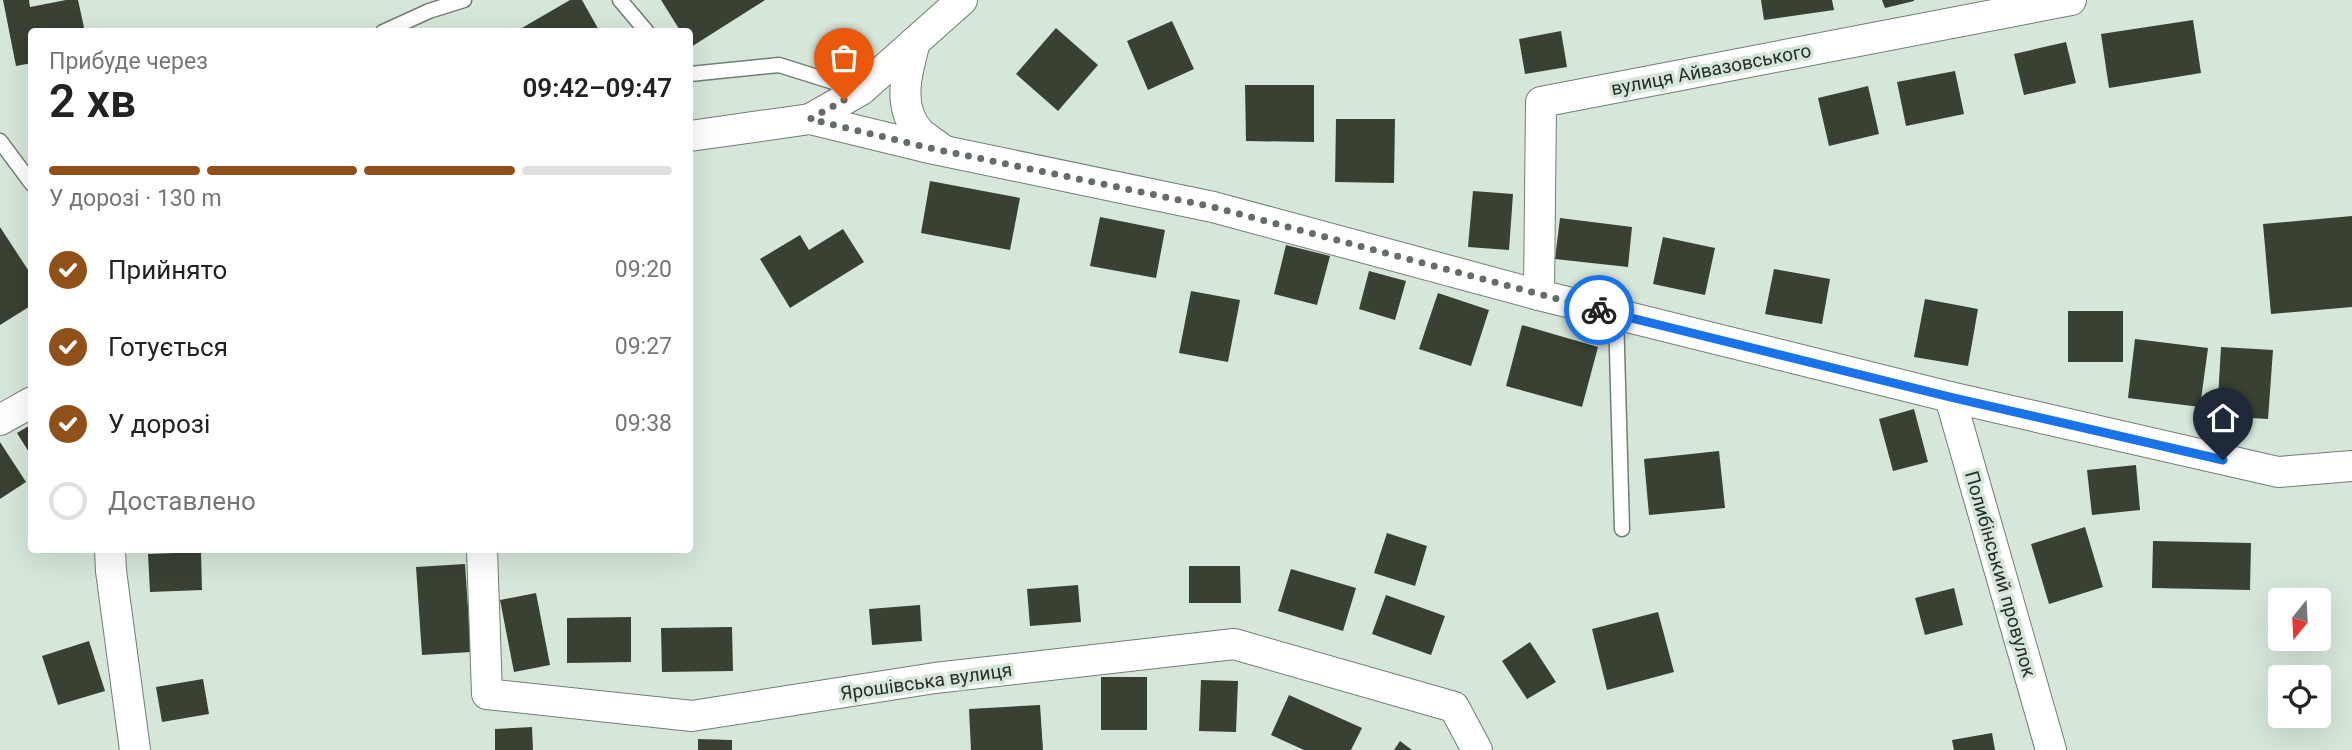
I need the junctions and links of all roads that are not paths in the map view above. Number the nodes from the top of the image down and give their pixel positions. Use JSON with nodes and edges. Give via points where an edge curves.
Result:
{"nodes":[{"id":1,"x":464,"y":0,"type":"edge"},
{"id":2,"x":620,"y":0,"type":"edge"},
{"id":3,"x":962,"y":0,"type":"edge"},
{"id":4,"x":2071,"y":0,"type":"edge"},
{"id":5,"x":392,"y":28,"type":"edge"},
{"id":6,"x":644,"y":28,"type":"edge"},
{"id":7,"x":915,"y":42,"type":"junction"},
{"id":8,"x":693,"y":74,"type":"edge"},
{"id":9,"x":861,"y":90,"type":"junction"},
{"id":10,"x":810,"y":119,"type":"junction"},
{"id":11,"x":693,"y":136,"type":"edge"},
{"id":12,"x":0,"y":141,"type":"edge"},
{"id":13,"x":943,"y":150,"type":"junction"},
{"id":14,"x":28,"y":179,"type":"edge"},
{"id":15,"x":1539,"y":295,"type":"junction"},
{"id":16,"x":1616,"y":314,"type":"junction"},
{"id":17,"x":1950,"y":397,"type":"junction"},
{"id":18,"x":28,"y":404,"type":"edge"},
{"id":19,"x":0,"y":420,"type":"edge"},
{"id":20,"x":2352,"y":466,"type":"edge"},
{"id":21,"x":1622,"y":529,"type":"dead end"},
{"id":22,"x":110,"y":553,"type":"edge"},
{"id":23,"x":482,"y":553,"type":"edge"},
{"id":24,"x":135,"y":750,"type":"edge"},
{"id":25,"x":1478,"y":750,"type":"edge"},
{"id":26,"x":2051,"y":750,"type":"edge"}],
"edges":[{"from":1,"to":5,"type":"lane"},
{"from":2,"to":6,"type":"lane"},
{"from":3,"to":7,"type":"street"},
{"from":4,"to":15,"type":"street","name":"вулиця Айвазовського","via":[[1541,102]]},
{"from":7,"to":9,"type":"street"},
{"from":7,"to":13,"type":"street","via":[[905,76],[909,114],[919,132]]},
{"from":8,"to":9,"type":"lane","via":[[779,65]]},
{"from":9,"to":10,"type":"street"},
{"from":10,"to":11,"type":"street"},
{"from":10,"to":13,"type":"street"},
{"from":12,"to":14,"type":"lane"},
{"from":13,"to":15,"type":"street","via":[[1213,207]]},
{"from":15,"to":16,"type":"street"},
{"from":16,"to":17,"type":"street"},
{"from":16,"to":21,"type":"lane"},
{"from":17,"to":20,"type":"street","via":[[2278,472]]},
{"from":17,"to":26,"type":"street","name":"Полибінський провулок"},
{"from":18,"to":19,"type":"street"},
{"from":22,"to":24,"type":"street"},
{"from":23,"to":25,"type":"street","name":"Ярошівська вулиця","via":[[487,694],[692,716],[935,678],[1234,644],[1454,707]]}]}
